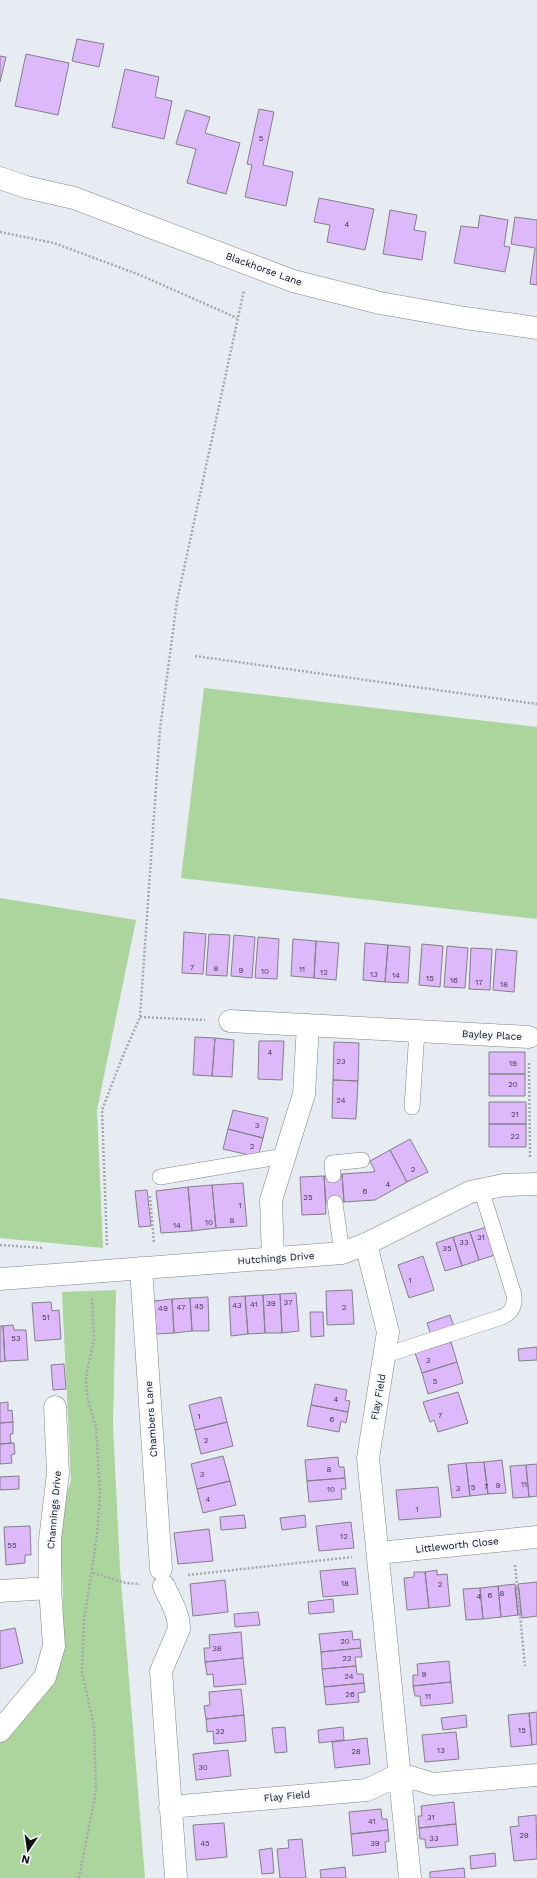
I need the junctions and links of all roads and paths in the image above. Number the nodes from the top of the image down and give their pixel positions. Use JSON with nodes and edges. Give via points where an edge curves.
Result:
{"nodes":[{"id":1,"x":0,"y":178,"type":"edge"},
{"id":2,"x":0,"y":232,"type":"edge"},
{"id":3,"x":537,"y":328,"type":"edge"},
{"id":4,"x":195,"y":656,"type":"dead end"},
{"id":5,"x":537,"y":704,"type":"edge"},
{"id":6,"x":140,"y":1017,"type":"junction"},
{"id":7,"x":230,"y":1021,"type":"joint"},
{"id":8,"x":308,"y":1025,"type":"junction"},
{"id":9,"x":417,"y":1031,"type":"junction"},
{"id":10,"x":529,"y":1037,"type":"joint"},
{"id":11,"x":412,"y":1107,"type":"dead end"},
{"id":12,"x":284,"y":1156,"type":"junction"},
{"id":13,"x":362,"y":1160,"type":"dead end"},
{"id":14,"x":333,"y":1175,"type":"dead end"},
{"id":15,"x":160,"y":1177,"type":"joint"},
{"id":16,"x":535,"y":1184,"type":"edge"},
{"id":17,"x":481,"y":1189,"type":"junction"},
{"id":18,"x":335,"y":1203,"type":"dead end"},
{"id":19,"x":366,"y":1244,"type":"junction"},
{"id":20,"x":108,"y":1253,"type":"dead end"},
{"id":21,"x":342,"y":1253,"type":"junction"},
{"id":22,"x":273,"y":1258,"type":"junction"},
{"id":23,"x":148,"y":1268,"type":"junction"},
{"id":24,"x":91,"y":1273,"type":"junction"},
{"id":25,"x":0,"y":1279,"type":"edge"},
{"id":26,"x":386,"y":1355,"type":"junction"},
{"id":27,"x":55,"y":1407,"type":"dead end"},
{"id":28,"x":537,"y":1537,"type":"edge"},
{"id":29,"x":513,"y":1540,"type":"junction"},
{"id":30,"x":378,"y":1553,"type":"junction"},
{"id":31,"x":93,"y":1573,"type":"junction"},
{"id":32,"x":185,"y":1575,"type":"dead end"},
{"id":33,"x":156,"y":1580,"type":"junction"},
{"id":34,"x":50,"y":1588,"type":"junction"},
{"id":35,"x":0,"y":1591,"type":"edge"},
{"id":36,"x":525,"y":1666,"type":"dead end"},
{"id":37,"x":0,"y":1731,"type":"edge"},
{"id":38,"x":400,"y":1774,"type":"junction"},
{"id":39,"x":537,"y":1775,"type":"edge"},
{"id":40,"x":170,"y":1807,"type":"junction"},
{"id":41,"x":79,"y":1878,"type":"edge"},
{"id":42,"x":176,"y":1878,"type":"edge"},
{"id":43,"x":410,"y":1878,"type":"edge"}],
"edges":[{"from":1,"to":3,"type":"street","name":"Blackhorse Lane","via":[[74,198],[293,281],[380,303]]},
{"from":2,"to":6,"type":"path","via":[[54,243],[140,276],[237,318],[177,601],[160,729]]},
{"from":4,"to":5,"type":"path"},
{"from":6,"to":7,"type":"path"},
{"from":6,"to":20,"type":"path","via":[[102,1110]]},
{"from":7,"to":8,"type":"street","name":"Bayley Place"},
{"from":8,"to":9,"type":"street","name":"Bayley Place"},
{"from":8,"to":12,"type":"street","via":[[304,1094]]},
{"from":9,"to":10,"type":"street","name":"Bayley Place"},
{"from":9,"to":11,"type":"lane"},
{"from":10,"to":16,"type":"path","name":"Bayley Place","via":[[530,1171]]},
{"from":12,"to":15,"type":"lane"},
{"from":12,"to":22,"type":"street","via":[[271,1200]]},
{"from":13,"to":14,"type":"lane","via":[[332,1163]]},
{"from":15,"to":23,"type":"path","via":[[150,1191]]},
{"from":16,"to":17,"type":"street","name":"Hutchings Drive"},
{"from":17,"to":19,"type":"street","name":"Hutchings Drive","via":[[453,1199]]},
{"from":17,"to":26,"type":"lane","via":[[514,1295],[513,1308],[502,1317]]},
{"from":18,"to":21,"type":"lane"},
{"from":19,"to":21,"type":"street","name":"Hutchings Drive"},
{"from":19,"to":26,"type":"street","name":"Flay Field","via":[[386,1317]]},
{"from":21,"to":22,"type":"street","name":"Hutchings Drive"},
{"from":22,"to":23,"type":"street","name":"Hutchings Drive"},
{"from":23,"to":24,"type":"street","name":"Hutchings Drive"},
{"from":23,"to":33,"type":"street","name":"Chambers Lane"},
{"from":24,"to":25,"type":"street","name":"Hutchings Drive"},
{"from":24,"to":31,"type":"path","via":[[94,1340],[86,1377],[96,1428],[100,1493]]},
{"from":26,"to":30,"type":"street","name":"Flay Field","via":[[368,1458]]},
{"from":27,"to":34,"type":"street","name":"Channings Drive","via":[[58,1472],[50,1540]]},
{"from":28,"to":29,"type":"street","name":"Littleworth Close"},
{"from":29,"to":30,"type":"street","name":"Littleworth Close"},
{"from":29,"to":36,"type":"path"},
{"from":30,"to":32,"type":"path"},
{"from":30,"to":38,"type":"street","name":"Flay Field"},
{"from":31,"to":33,"type":"path","via":[[126,1583]]},
{"from":31,"to":41,"type":"path","via":[[84,1621],[82,1672],[94,1726],[96,1791]]},
{"from":33,"to":40,"type":"street","via":[[178,1616],[179,1629],[162,1671]]},
{"from":34,"to":35,"type":"street"},
{"from":34,"to":37,"type":"street","name":"Channings Drive","via":[[54,1646],[45,1677]]},
{"from":38,"to":39,"type":"street","via":[[433,1784]]},
{"from":38,"to":40,"type":"street","name":"Flay Field","via":[[367,1790]]},
{"from":38,"to":43,"type":"street","name":"Flay Field"},
{"from":40,"to":42,"type":"street"}]}
